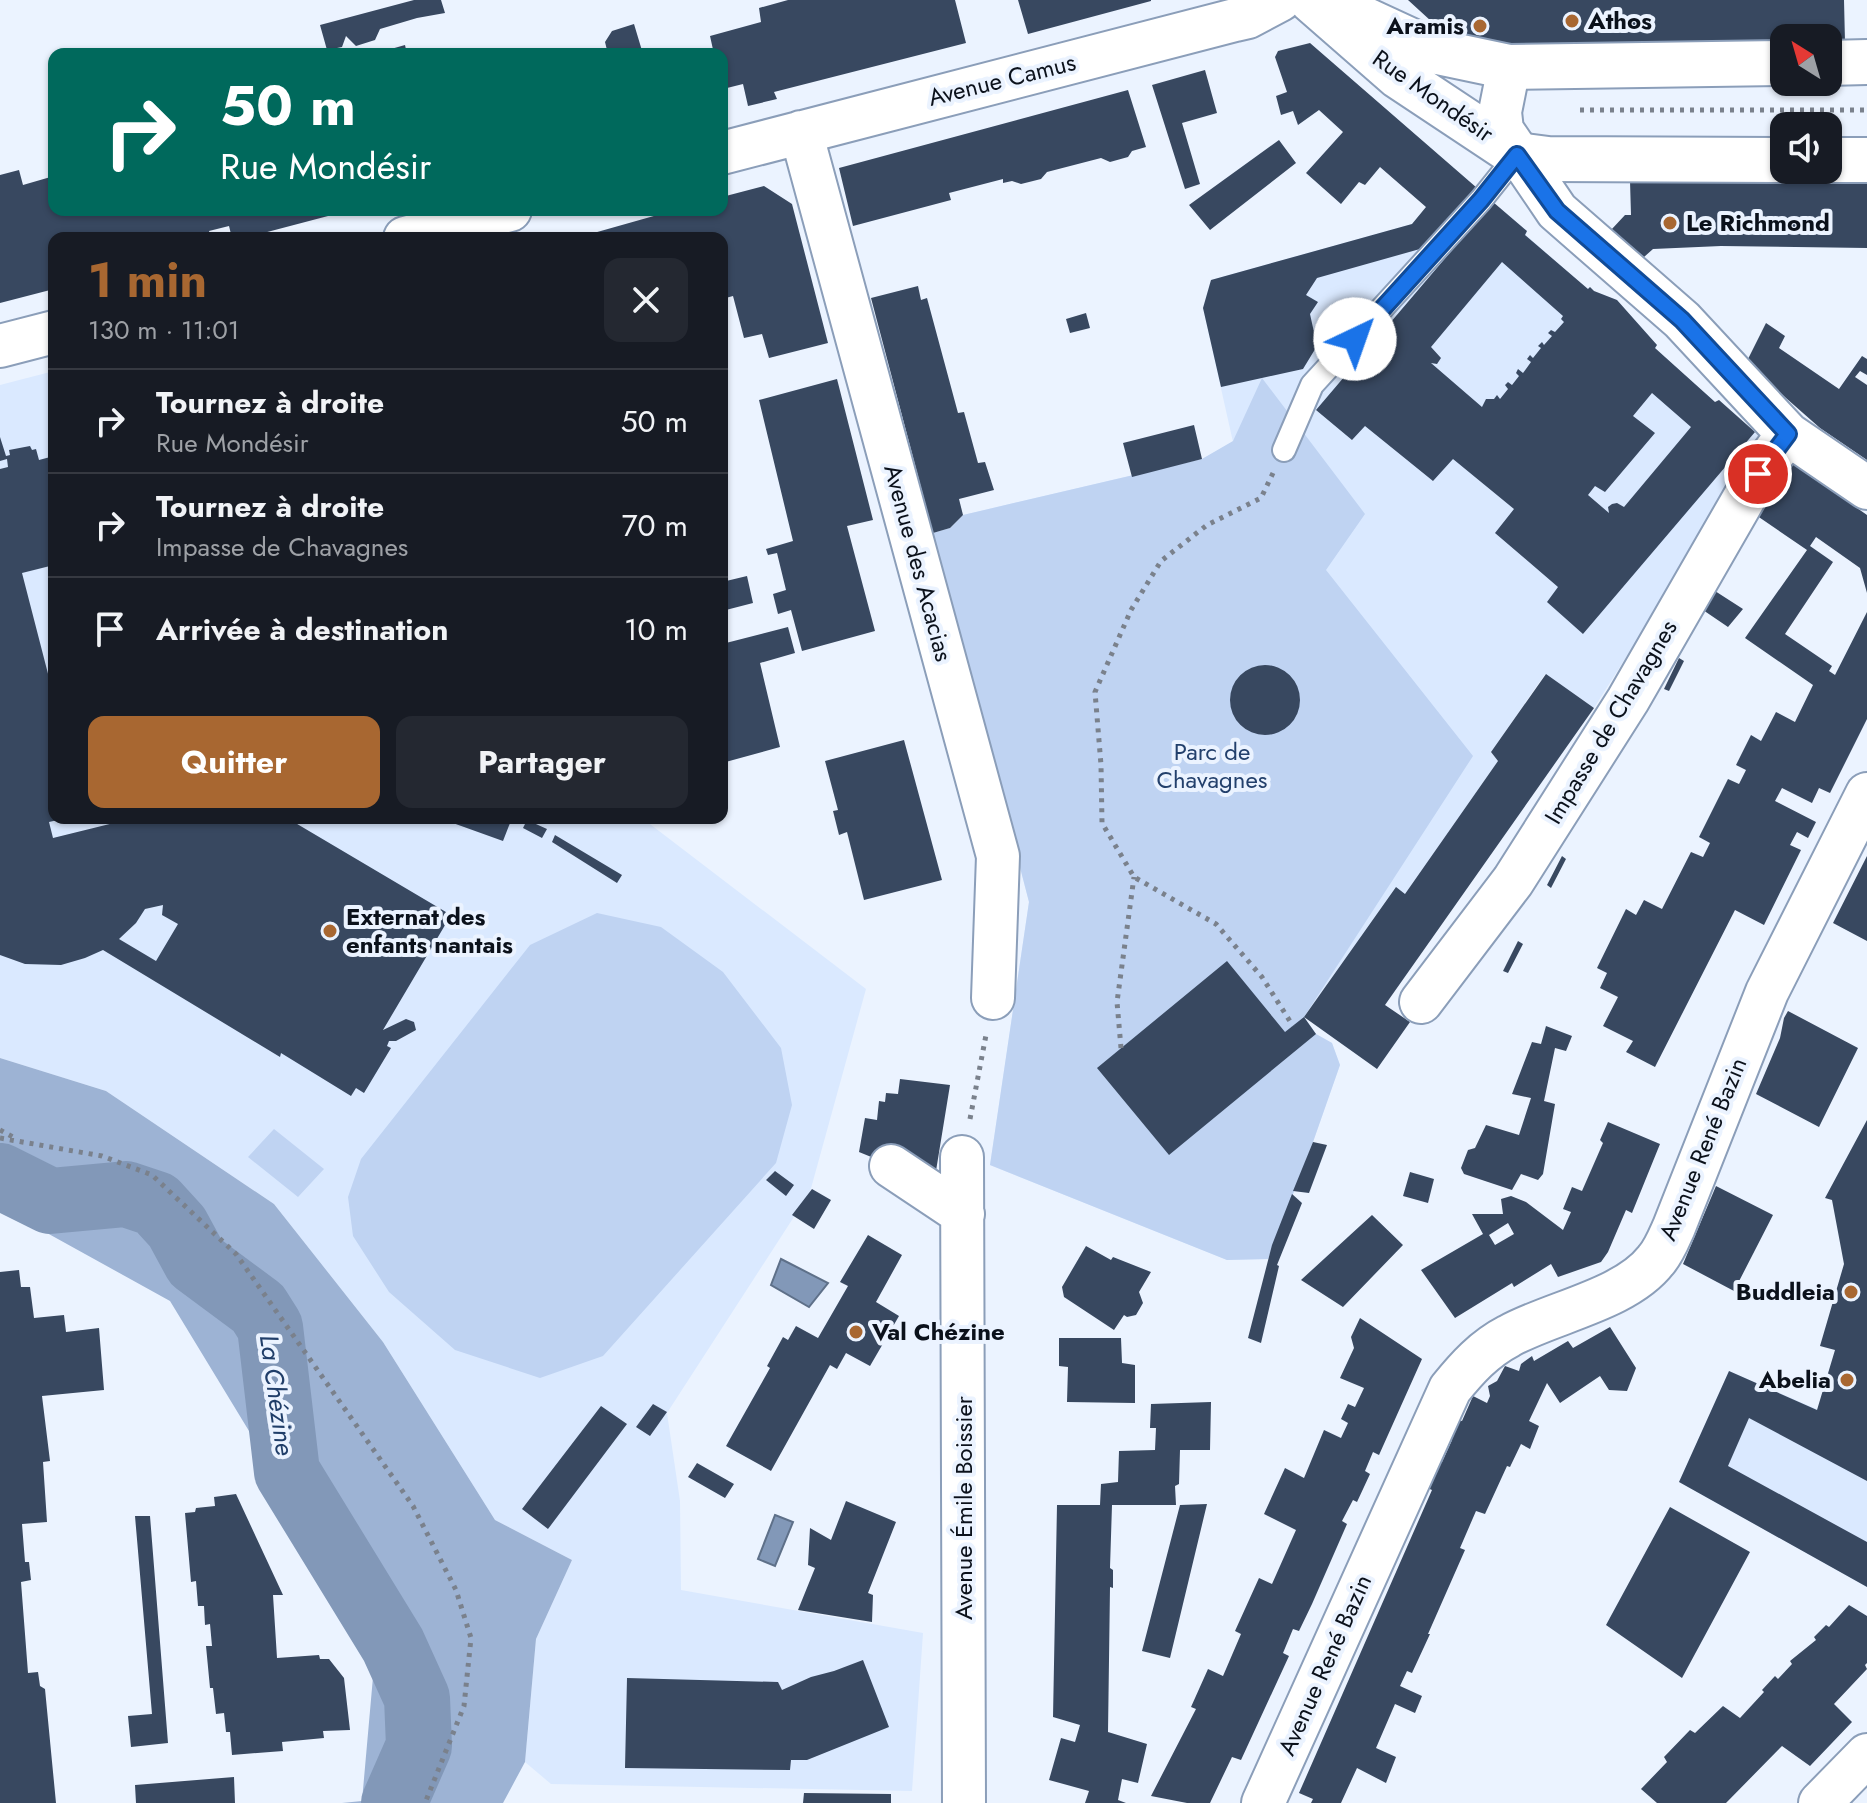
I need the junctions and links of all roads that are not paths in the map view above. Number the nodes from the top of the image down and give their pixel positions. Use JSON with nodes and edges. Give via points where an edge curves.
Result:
{"nodes":[{"id":1,"x":1280,"y":0,"type":"edge"},
{"id":2,"x":1311,"y":0,"type":"edge"},
{"id":3,"x":1322,"y":0,"type":"edge"},
{"id":4,"x":1867,"y":62,"type":"edge"},
{"id":5,"x":1770,"y":63,"type":"edge"},
{"id":6,"x":1842,"y":63,"type":"edge"},
{"id":7,"x":1509,"y":67,"type":"junction"},
{"id":8,"x":801,"y":132,"type":"junction"},
{"id":9,"x":728,"y":151,"type":"edge"},
{"id":10,"x":1517,"y":155,"type":"junction"},
{"id":11,"x":1770,"y":160,"type":"edge"},
{"id":12,"x":1842,"y":160,"type":"edge"},
{"id":13,"x":1867,"y":160,"type":"edge"},
{"id":14,"x":488,"y":216,"type":"edge"},
{"id":15,"x":428,"y":232,"type":"edge"},
{"id":16,"x":48,"y":334,"type":"edge"},
{"id":17,"x":0,"y":346,"type":"edge"},
{"id":18,"x":1788,"y":434,"type":"junction"},
{"id":19,"x":1284,"y":450,"type":"road end"},
{"id":20,"x":1867,"y":488,"type":"edge"},
{"id":21,"x":1867,"y":794,"type":"edge"},
{"id":22,"x":993,"y":998,"type":"road end"},
{"id":23,"x":1421,"y":1002,"type":"dead end"},
{"id":24,"x":962,"y":1157,"type":"road end"},
{"id":25,"x":891,"y":1166,"type":"dead end"},
{"id":26,"x":963,"y":1214,"type":"junction"},
{"id":27,"x":1867,"y":1755,"type":"edge"},
{"id":28,"x":964,"y":1803,"type":"edge"},
{"id":29,"x":1263,"y":1803,"type":"edge"},
{"id":30,"x":1820,"y":1803,"type":"edge"}],
"edges":[{"from":1,"to":8,"type":"street","name":"Avenue Camus","via":[[1248,17]]},
{"from":2,"to":10,"type":"main road","name":"Rue Mondésir","via":[[1398,76]]},
{"from":3,"to":7,"type":"main road","via":[[1433,51]]},
{"from":4,"to":6,"type":"main road"},
{"from":5,"to":7,"type":"main road"},
{"from":7,"to":10,"type":"street","via":[[1500,112],[1502,130]]},
{"from":8,"to":9,"type":"street","name":"Avenue Camus"},
{"from":8,"to":22,"type":"street","name":"Avenue des Acacias","via":[[998,856]]},
{"from":10,"to":11,"type":"main road"},
{"from":10,"to":18,"type":"street","name":"Rue Mondésir","via":[[1557,211],[1682,320]]},
{"from":10,"to":19,"type":"lane","via":[[1312,385]]},
{"from":12,"to":13,"type":"main road"},
{"from":14,"to":15,"type":"street"},
{"from":16,"to":17,"type":"street"},
{"from":18,"to":20,"type":"street","name":"Rue Mondésir"},
{"from":18,"to":23,"type":"street","name":"Impasse de Chavagnes","via":[[1758,474],[1628,700],[1513,881]]},
{"from":21,"to":29,"type":"street","name":"Avenue René Bazin","via":[[1767,992],[1656,1261],[1626,1285],[1509,1335],[1477,1357],[1450,1389]]},
{"from":24,"to":26,"type":"street","name":"Avenue Émile Boissier"},
{"from":25,"to":26,"type":"street"},
{"from":26,"to":28,"type":"street","name":"Avenue Émile Boissier"},
{"from":27,"to":30,"type":"street"}]}
